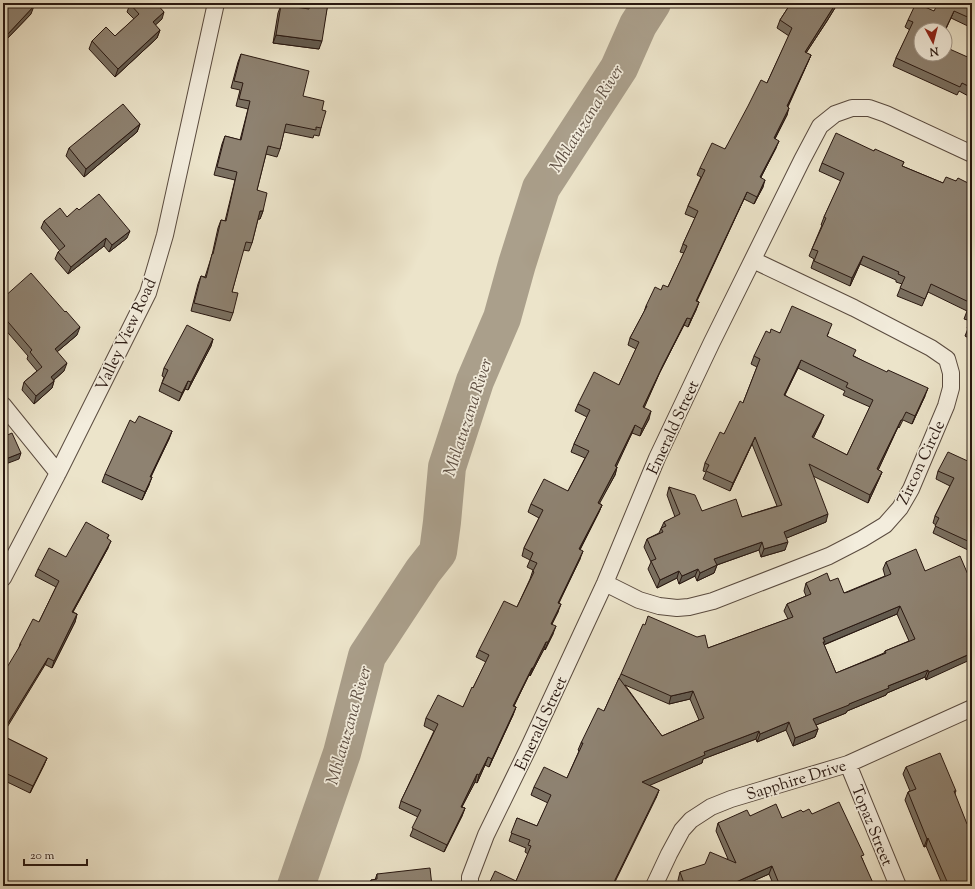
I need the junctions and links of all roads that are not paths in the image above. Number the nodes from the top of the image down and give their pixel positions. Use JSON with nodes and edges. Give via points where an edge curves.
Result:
{"nodes":[{"id":1,"x":216,"y":3,"type":"edge"},
{"id":2,"x":972,"y":154,"type":"edge"},
{"id":3,"x":753,"y":260,"type":"junction"},
{"id":4,"x":3,"y":405,"type":"edge"},
{"id":5,"x":58,"y":473,"type":"junction"},
{"id":6,"x":3,"y":578,"type":"edge"},
{"id":7,"x":605,"y":583,"type":"junction"},
{"id":8,"x":972,"y":708,"type":"edge"},
{"id":9,"x":848,"y":764,"type":"junction"},
{"id":10,"x":470,"y":886,"type":"edge"},
{"id":11,"x":654,"y":886,"type":"edge"},
{"id":12,"x":898,"y":886,"type":"edge"}],
"edges":[{"from":1,"to":5,"type":"street","name":"Valley View Road","via":[[165,235],[148,293]]},
{"from":2,"to":3,"type":"street","name":"Emerald Street","via":[[869,108],[852,108],[835,114],[820,126]]},
{"from":3,"to":7,"type":"street","name":"Emerald Street","via":[[710,344],[657,458]]},
{"from":3,"to":7,"type":"street","name":"Zircon Circle","via":[[854,308],[931,348],[947,360],[951,373],[951,388],[946,406],[911,489],[900,508],[885,525],[862,539],[829,556],[713,600],[689,607],[659,606]]},
{"from":4,"to":5,"type":"street"},
{"from":5,"to":6,"type":"street","name":"Valley View Road"},
{"from":7,"to":10,"type":"street","name":"Emerald Street","via":[[486,835],[470,877]]},
{"from":8,"to":9,"type":"street","name":"Sapphire Drive"},
{"from":9,"to":11,"type":"street","name":"Sapphire Drive","via":[[711,807],[691,820],[682,830]]},
{"from":9,"to":12,"type":"street","name":"Topaz Street"}]}
